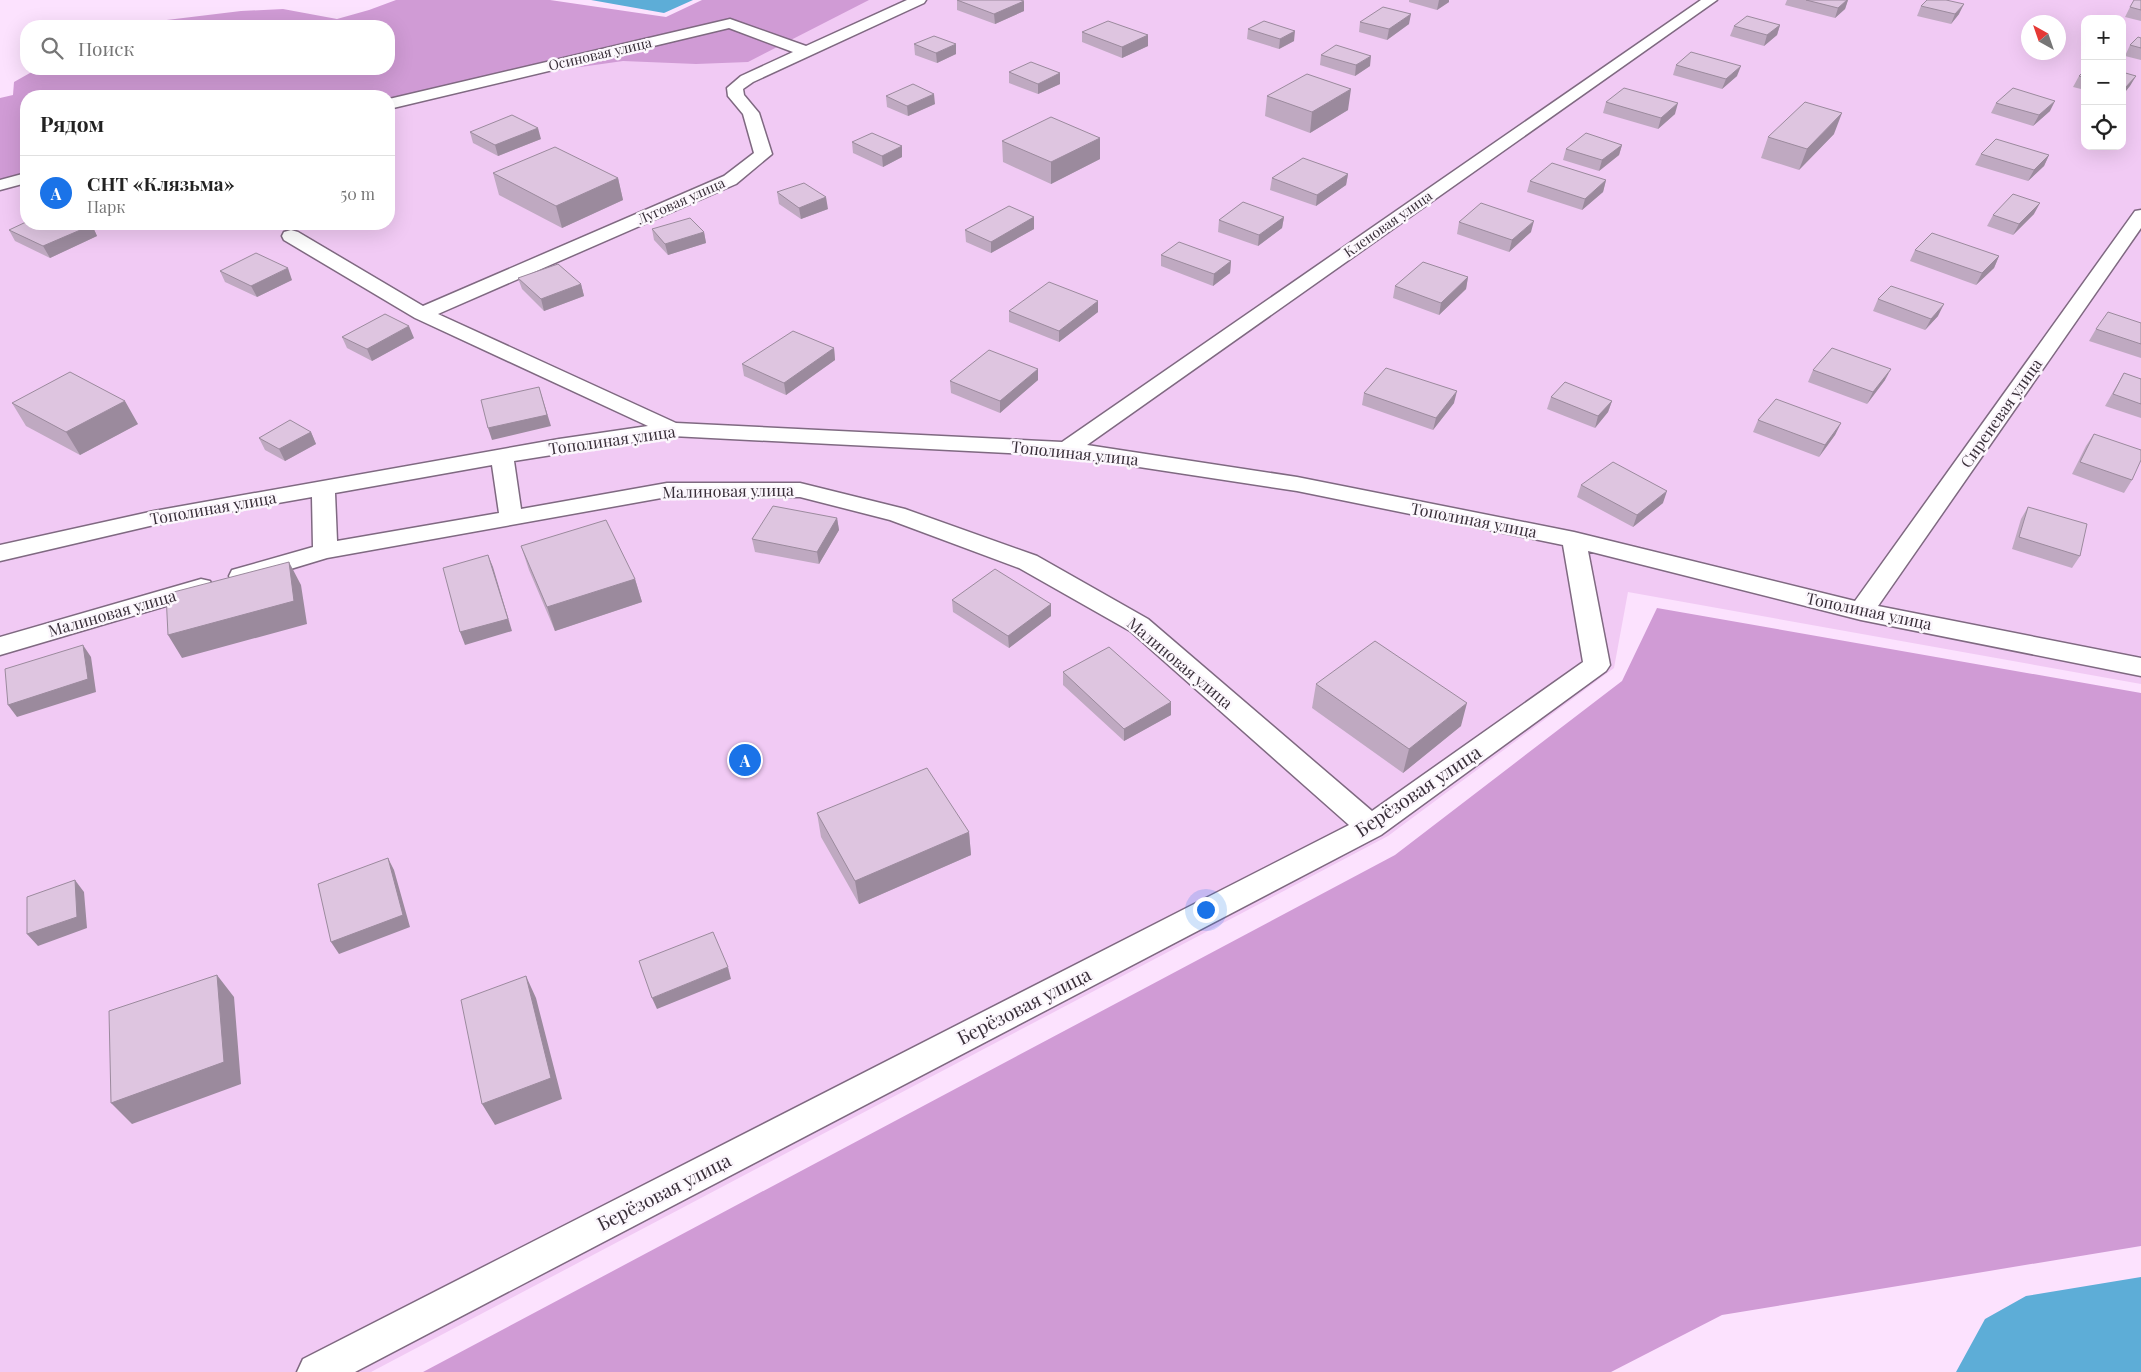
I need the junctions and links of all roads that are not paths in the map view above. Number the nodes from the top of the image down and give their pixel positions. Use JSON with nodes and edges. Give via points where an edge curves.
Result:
{"nodes":[{"id":1,"x":919,"y":0,"type":"edge"},
{"id":2,"x":1710,"y":0,"type":"edge"},
{"id":3,"x":808,"y":52,"type":"junction"},
{"id":4,"x":395,"y":103,"type":"edge"},
{"id":5,"x":20,"y":180,"type":"edge"},
{"id":6,"x":0,"y":185,"type":"edge"},
{"id":7,"x":2141,"y":215,"type":"edge"},
{"id":8,"x":290,"y":236,"type":"dead end"},
{"id":9,"x":422,"y":314,"type":"junction"},
{"id":10,"x":672,"y":429,"type":"junction"},
{"id":11,"x":1067,"y":449,"type":"junction"},
{"id":12,"x":502,"y":457,"type":"junction"},
{"id":13,"x":323,"y":489,"type":"junction"},
{"id":14,"x":511,"y":518,"type":"junction"},
{"id":15,"x":1574,"y":540,"type":"junction"},
{"id":16,"x":325,"y":551,"type":"junction"},
{"id":17,"x":0,"y":553,"type":"edge"},
{"id":18,"x":1862,"y":611,"type":"junction"},
{"id":19,"x":0,"y":646,"type":"edge"},
{"id":20,"x":2141,"y":667,"type":"edge"},
{"id":21,"x":1371,"y":827,"type":"junction"},
{"id":22,"x":316,"y":1372,"type":"edge"}],
"edges":[{"from":1,"to":3,"type":"lane","name":"Луговая улица"},
{"from":2,"to":11,"type":"lane","name":"Кленовая улица"},
{"from":3,"to":4,"type":"lane","name":"Осиновая улица","via":[[730,23]]},
{"from":3,"to":9,"type":"lane","name":"Луговая улица","via":[[747,79],[735,88],[736,96],[752,113],[763,154],[730,180]]},
{"from":5,"to":6,"type":"lane"},
{"from":7,"to":18,"type":"lane","name":"Сиреневая улица"},
{"from":8,"to":9,"type":"lane"},
{"from":9,"to":10,"type":"lane"},
{"from":10,"to":11,"type":"lane","name":"Тополиная улица"},
{"from":10,"to":12,"type":"lane","name":"Тополиная улица"},
{"from":11,"to":15,"type":"lane","name":"Тополиная улица","via":[[1297,484]]},
{"from":12,"to":13,"type":"lane","name":"Тополиная улица"},
{"from":12,"to":14,"type":"lane"},
{"from":13,"to":16,"type":"lane"},
{"from":13,"to":17,"type":"lane","name":"Тополиная улица","via":[[154,518]]},
{"from":14,"to":16,"type":"lane","name":"Малиновая улица"},
{"from":14,"to":21,"type":"lane","name":"Малиновая улица","via":[[667,490],[800,490],[897,514],[1028,562],[1139,624]]},
{"from":15,"to":18,"type":"lane","name":"Тополиная улица"},
{"from":15,"to":21,"type":"lane","name":"Берёзовая улица","via":[[1598,665]]},
{"from":16,"to":19,"type":"lane","name":"Малиновая улица"},
{"from":18,"to":20,"type":"lane","name":"Тополиная улица"},
{"from":21,"to":22,"type":"lane","name":"Берёзовая улица"}]}
